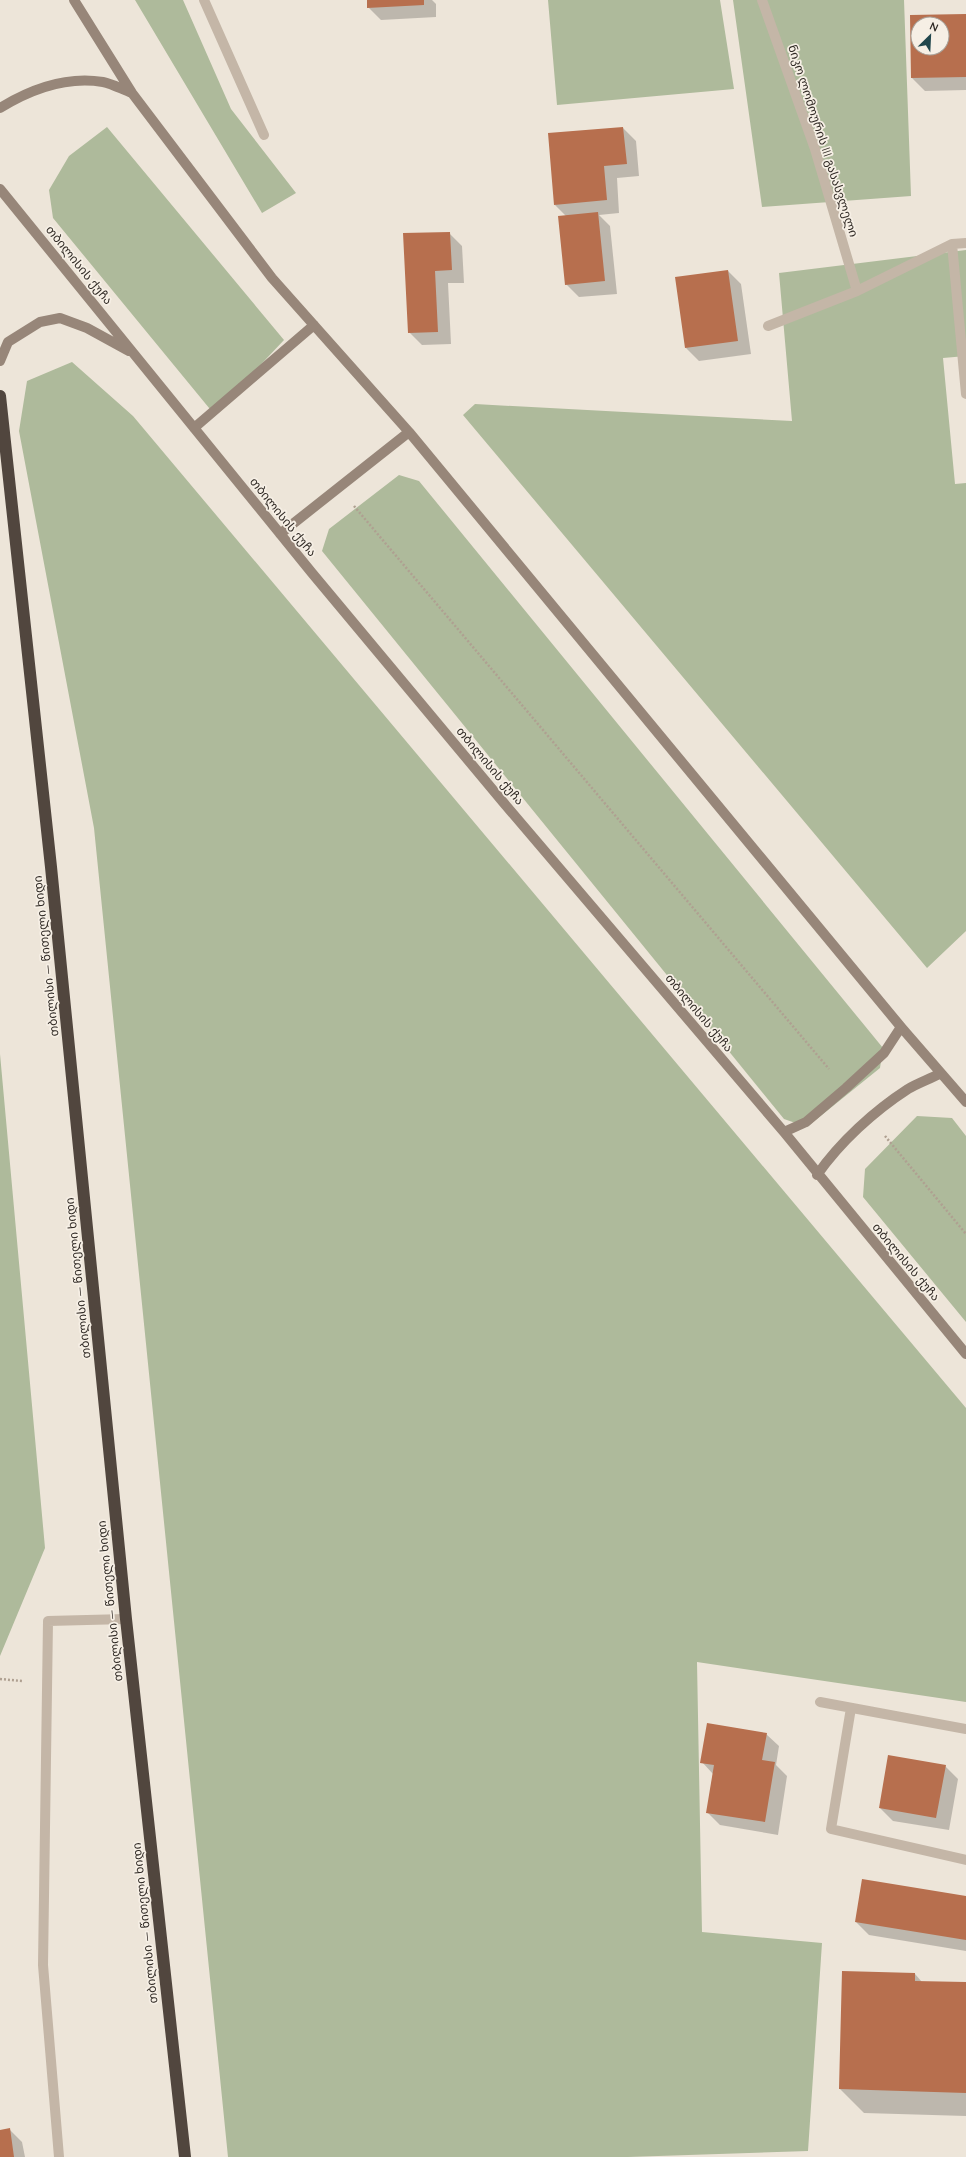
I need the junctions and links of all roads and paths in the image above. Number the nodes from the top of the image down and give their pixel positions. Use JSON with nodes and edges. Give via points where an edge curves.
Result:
{"nodes":[{"id":1,"x":74,"y":0,"type":"edge"},
{"id":2,"x":204,"y":0,"type":"edge"},
{"id":3,"x":762,"y":0,"type":"edge"},
{"id":4,"x":132,"y":94,"type":"junction"},
{"id":5,"x":0,"y":108,"type":"edge"},
{"id":6,"x":264,"y":135,"type":"dead end"},
{"id":7,"x":0,"y":189,"type":"edge"},
{"id":8,"x":966,"y":243,"type":"edge"},
{"id":9,"x":952,"y":244,"type":"junction"},
{"id":10,"x":857,"y":291,"type":"junction"},
{"id":11,"x":314,"y":325,"type":"junction"},
{"id":12,"x":768,"y":326,"type":"dead end"},
{"id":13,"x":133,"y":353,"type":"junction"},
{"id":14,"x":0,"y":362,"type":"edge"},
{"id":15,"x":966,"y":394,"type":"edge"},
{"id":16,"x":0,"y":396,"type":"edge"},
{"id":17,"x":194,"y":428,"type":"junction"},
{"id":18,"x":409,"y":432,"type":"junction"},
{"id":19,"x":338,"y":488,"type":"junction"},
{"id":20,"x":280,"y":534,"type":"junction"},
{"id":21,"x":901,"y":1027,"type":"junction"},
{"id":22,"x":941,"y":1073,"type":"junction"},
{"id":23,"x":846,"y":1088,"type":"junction"},
{"id":24,"x":966,"y":1102,"type":"edge"},
{"id":25,"x":871,"y":1118,"type":"junction"},
{"id":26,"x":784,"y":1132,"type":"junction"},
{"id":27,"x":817,"y":1175,"type":"junction"},
{"id":28,"x":966,"y":1234,"type":"edge"},
{"id":29,"x":966,"y":1354,"type":"edge"},
{"id":30,"x":126,"y":1619,"type":"junction"},
{"id":31,"x":820,"y":1702,"type":"dead end"},
{"id":32,"x":851,"y":1708,"type":"junction"},
{"id":33,"x":966,"y":1729,"type":"edge"},
{"id":34,"x":966,"y":1860,"type":"edge"},
{"id":35,"x":59,"y":2157,"type":"edge"},
{"id":36,"x":185,"y":2157,"type":"edge"}],
"edges":[{"from":1,"to":4,"type":"main road"},
{"from":2,"to":6,"type":"street"},
{"from":3,"to":10,"type":"street","name":"ნიკო ლომოურის III გასასვლელი","via":[[815,149]]},
{"from":4,"to":5,"type":"main road","via":[[105,83],[80,79],[49,85],[19,96]]},
{"from":4,"to":11,"type":"main road","via":[[272,278]]},
{"from":7,"to":13,"type":"main road","name":"თბილისის ქუჩა"},
{"from":8,"to":9,"type":"street"},
{"from":9,"to":10,"type":"street"},
{"from":9,"to":15,"type":"street"},
{"from":10,"to":12,"type":"street"},
{"from":11,"to":17,"type":"main road"},
{"from":11,"to":18,"type":"main road"},
{"from":13,"to":14,"type":"main road","via":[[87,328],[60,318],[40,322],[8,342]]},
{"from":13,"to":17,"type":"main road","name":"თბილისის ქუჩა"},
{"from":16,"to":30,"type":"highway","name":"თბილისი — წითელი ხიდი","via":[[50,859]]},
{"from":17,"to":20,"type":"main road","name":"თბილისის ქუჩა"},
{"from":18,"to":19,"type":"main road"},
{"from":18,"to":21,"type":"main road"},
{"from":19,"to":20,"type":"main road"},
{"from":19,"to":23,"type":"path"},
{"from":20,"to":26,"type":"main road","name":"თბილისის ქუჩა","via":[[503,802]]},
{"from":21,"to":22,"type":"main road"},
{"from":21,"to":23,"type":"main road","via":[[884,1053]]},
{"from":22,"to":24,"type":"main road"},
{"from":22,"to":25,"type":"main road","via":[[908,1089]]},
{"from":23,"to":26,"type":"main road","via":[[806,1122]]},
{"from":25,"to":27,"type":"main road","via":[[832,1154]]},
{"from":25,"to":28,"type":"path"},
{"from":26,"to":27,"type":"main road","name":"თბილისის ქუჩა"},
{"from":27,"to":29,"type":"main road","name":"თბილისის ქუჩა"},
{"from":30,"to":35,"type":"street","via":[[48,1621],[43,1965]]},
{"from":30,"to":36,"type":"highway","name":"თბილისი — წითელი ხიდი"},
{"from":31,"to":32,"type":"street"},
{"from":32,"to":33,"type":"street"},
{"from":32,"to":34,"type":"street","via":[[831,1829]]}]}
